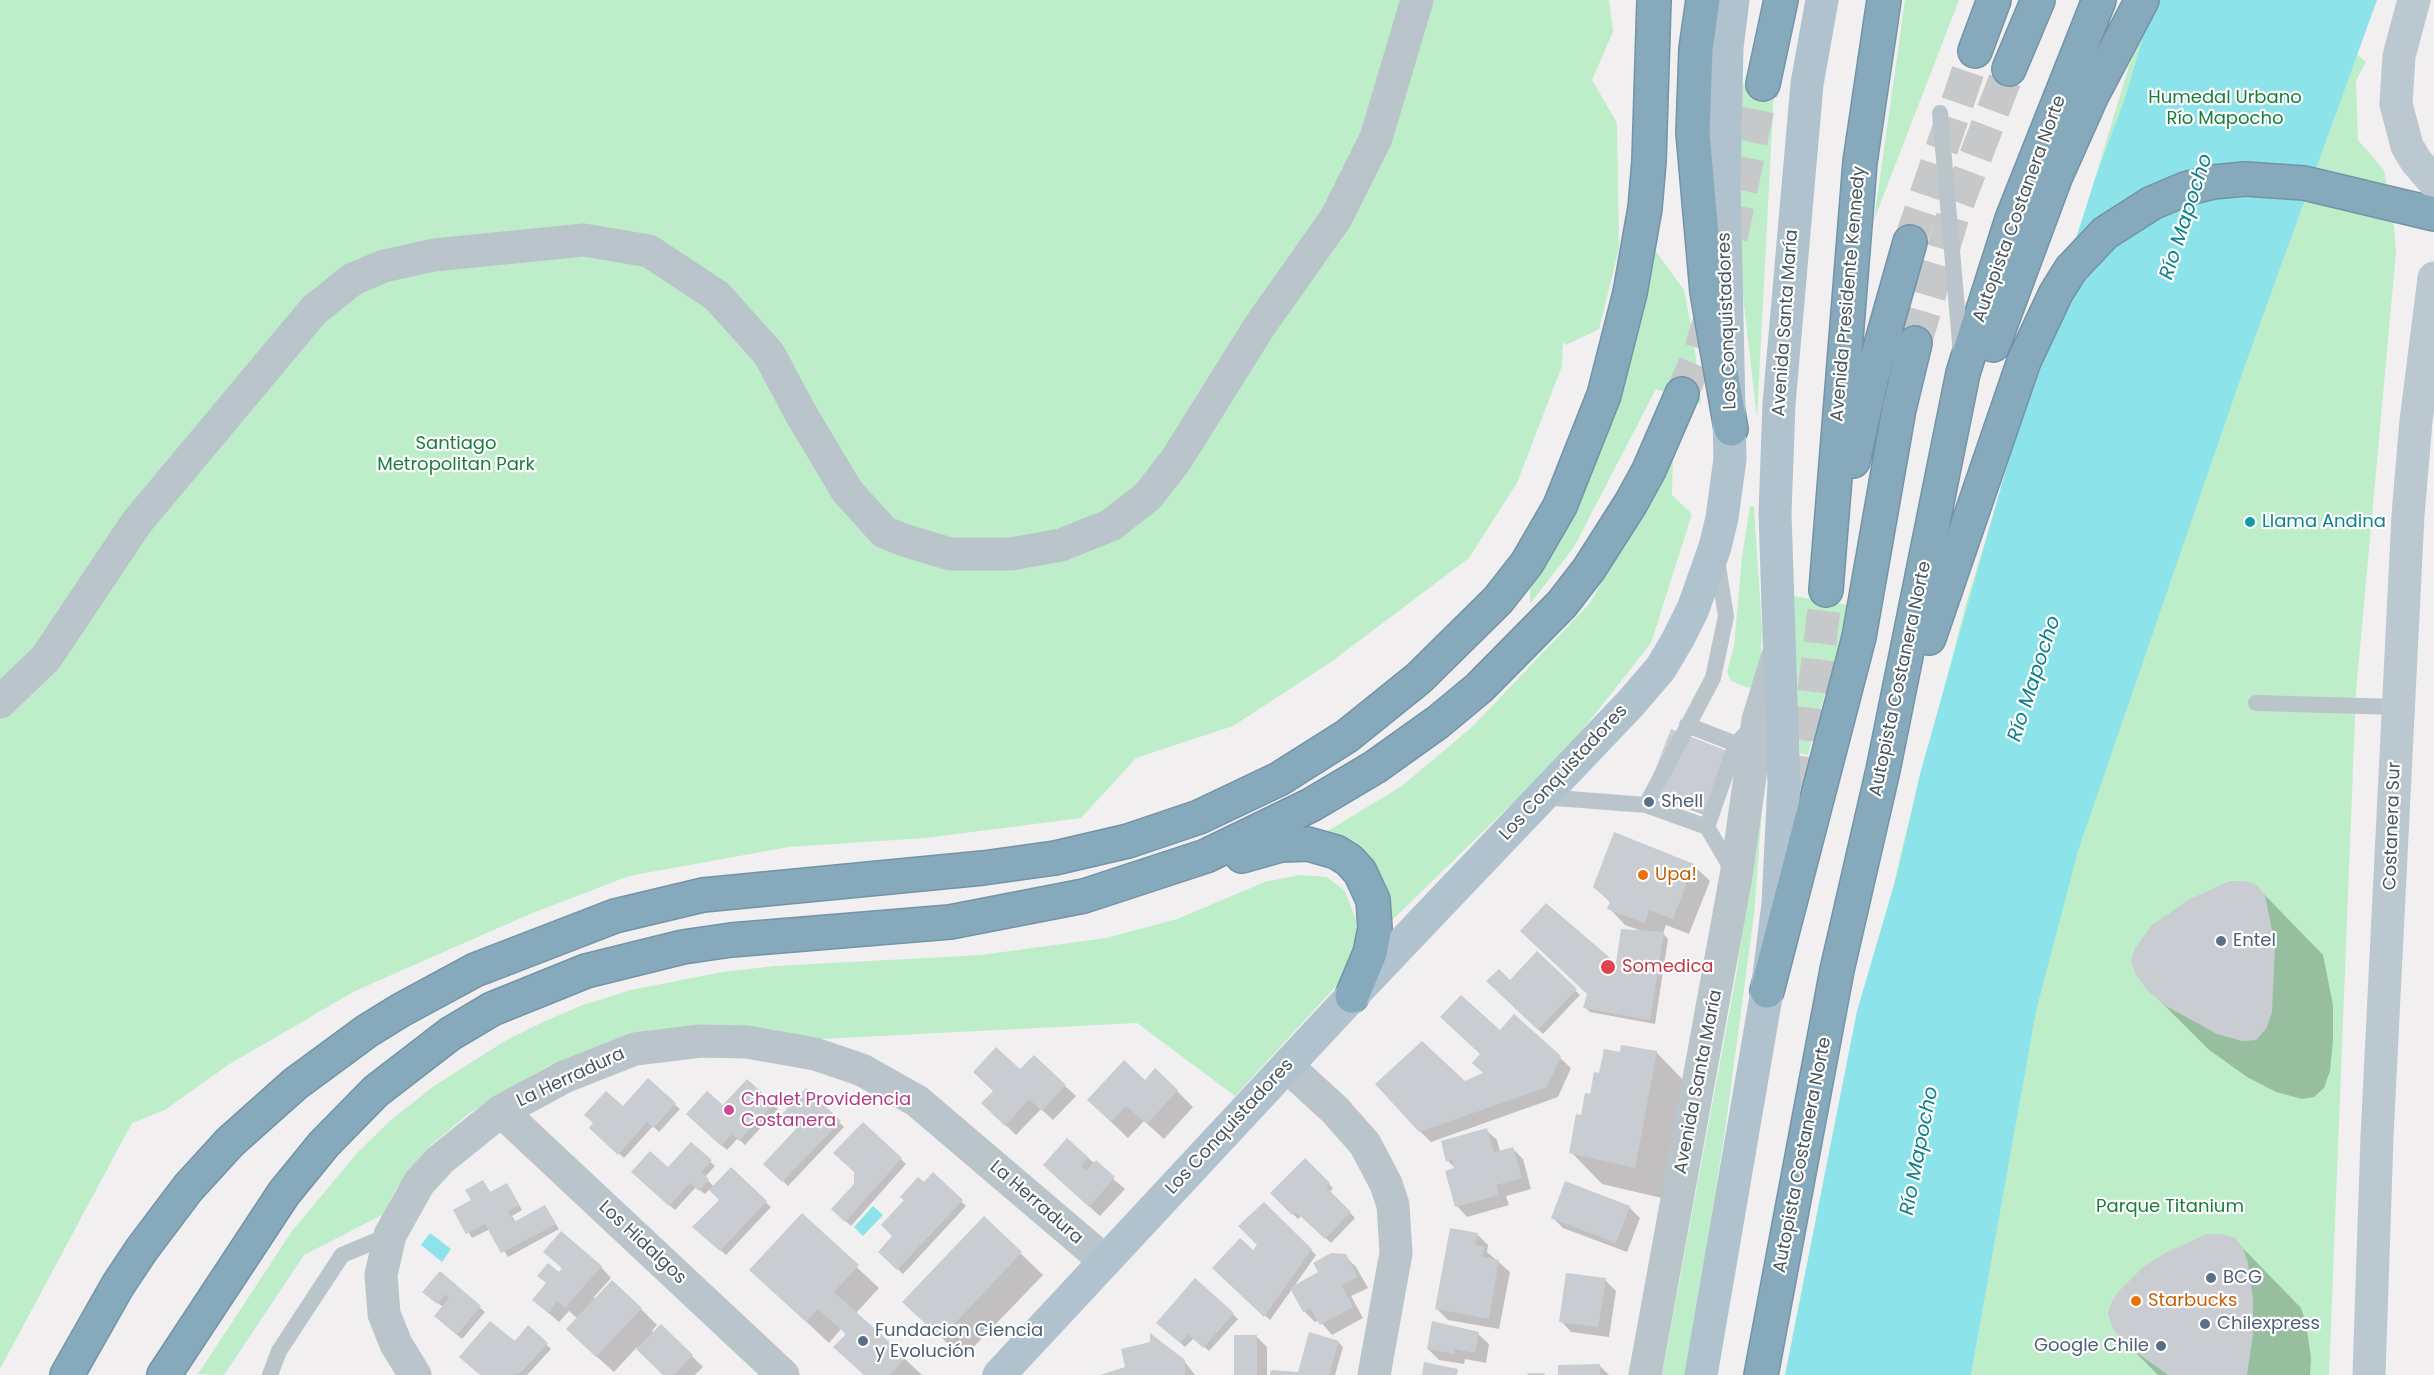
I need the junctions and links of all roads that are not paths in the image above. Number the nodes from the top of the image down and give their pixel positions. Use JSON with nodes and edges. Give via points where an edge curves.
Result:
{"nodes":[{"id":1,"x":1417,"y":0,"type":"edge"},
{"id":2,"x":1654,"y":0,"type":"edge"},
{"id":3,"x":1661,"y":0,"type":"edge"},
{"id":4,"x":1703,"y":0,"type":"edge"},
{"id":5,"x":1733,"y":0,"type":"edge"},
{"id":6,"x":1781,"y":0,"type":"edge"},
{"id":7,"x":1822,"y":0,"type":"edge"},
{"id":8,"x":1884,"y":0,"type":"edge"},
{"id":9,"x":1994,"y":0,"type":"edge"},
{"id":10,"x":2038,"y":0,"type":"edge"},
{"id":11,"x":2099,"y":0,"type":"edge"},
{"id":12,"x":2142,"y":0,"type":"edge"},
{"id":13,"x":2411,"y":9,"type":"edge"},
{"id":14,"x":1975,"y":51,"type":"tunnel mouth"},
{"id":15,"x":2009,"y":69,"type":"tunnel mouth"},
{"id":16,"x":1652,"y":75,"type":"junction"},
{"id":17,"x":1763,"y":84,"type":"tunnel mouth"},
{"id":18,"x":1941,"y":113,"type":"dead end"},
{"id":19,"x":2434,"y":182,"type":"edge"},
{"id":20,"x":2434,"y":214,"type":"edge"},
{"id":21,"x":1910,"y":242,"type":"tunnel mouth"},
{"id":22,"x":2434,"y":278,"type":"edge"},
{"id":23,"x":1915,"y":343,"type":"tunnel mouth"},
{"id":24,"x":1963,"y":373,"type":"junction"},
{"id":25,"x":1682,"y":394,"type":"tunnel mouth"},
{"id":26,"x":1731,"y":429,"type":"junction"},
{"id":27,"x":1932,"y":532,"type":"junction"},
{"id":28,"x":1715,"y":547,"type":"junction"},
{"id":29,"x":1780,"y":648,"type":"junction"},
{"id":30,"x":0,"y":702,"type":"edge"},
{"id":31,"x":2256,"y":703,"type":"dead end"},
{"id":32,"x":2398,"y":707,"type":"junction"},
{"id":33,"x":1758,"y":720,"type":"junction"},
{"id":34,"x":1687,"y":725,"type":"junction"},
{"id":35,"x":1736,"y":744,"type":"junction"},
{"id":36,"x":1883,"y":770,"type":"junction"},
{"id":37,"x":1543,"y":797,"type":"junction"},
{"id":38,"x":1646,"y":805,"type":"junction"},
{"id":39,"x":1707,"y":827,"type":"junction"},
{"id":40,"x":1736,"y":876,"type":"junction"},
{"id":41,"x":1121,"y":886,"type":"junction"},
{"id":42,"x":1767,"y":991,"type":"junction"},
{"id":43,"x":1352,"y":996,"type":"junction"},
{"id":44,"x":1287,"y":1066,"type":"junction"},
{"id":45,"x":501,"y":1111,"type":"junction"},
{"id":46,"x":390,"y":1235,"type":"junction"},
{"id":47,"x":1105,"y":1261,"type":"junction"},
{"id":48,"x":1712,"y":1310,"type":"junction"},
{"id":49,"x":67,"y":1375,"type":"edge"},
{"id":50,"x":164,"y":1375,"type":"edge"},
{"id":51,"x":270,"y":1375,"type":"edge"},
{"id":52,"x":415,"y":1375,"type":"edge"},
{"id":53,"x":783,"y":1375,"type":"edge"},
{"id":54,"x":999,"y":1375,"type":"edge"},
{"id":55,"x":1374,"y":1375,"type":"edge"},
{"id":56,"x":1645,"y":1375,"type":"edge"},
{"id":57,"x":1680,"y":1375,"type":"edge"},
{"id":58,"x":1701,"y":1375,"type":"edge"},
{"id":59,"x":1761,"y":1375,"type":"edge"},
{"id":60,"x":2369,"y":1375,"type":"edge"}],
"edges":[{"from":1,"to":30,"type":"street","via":[[1376,138],[1336,218],[1259,327],[1176,460],[1148,496],[1111,525],[1061,545],[1011,554],[950,554],[907,541],[884,531],[847,491],[769,354],[717,296],[649,251],[584,240],[434,255],[384,266],[353,279],[314,310],[137,522],[46,658]]},
{"from":2,"to":16,"type":"highway"},
{"from":3,"to":16,"type":"highway"},
{"from":4,"to":26,"type":"highway","via":[[1692,134],[1707,292]]},
{"from":5,"to":26,"type":"main road","name":"Los Conquistadores","via":[[1727,46],[1724,170]]},
{"from":6,"to":17,"type":"highway"},
{"from":7,"to":29,"type":"main road","name":"Avenida Santa María","via":[[1807,84],[1781,359],[1775,514]]},
{"from":8,"to":21,"type":"highway","name":"Avenida Presidente Kennedy","via":[[1859,172],[1826,592],[1858,435]]},
{"from":9,"to":14,"type":"highway"},
{"from":10,"to":15,"type":"highway"},
{"from":11,"to":24,"type":"highway","name":"Autopista Costanera Norte","via":[[2008,229]]},
{"from":12,"to":27,"type":"highway","via":[[2092,95],[2055,178],[1997,333]]},
{"from":13,"to":19,"type":"main road","via":[[2397,72],[2399,119],[2416,161]]},
{"from":16,"to":49,"type":"highway","via":[[1648,173],[1635,268],[1604,395],[1570,484],[1536,548],[1503,594],[1441,658],[1393,700],[1324,752],[1256,791],[1199,817],[1128,841],[1055,858],[983,868],[703,895],[615,916],[475,970],[368,1031],[295,1084],[230,1142],[188,1188],[142,1249]]},
{"from":18,"to":24,"type":"lane"},
{"from":20,"to":36,"type":"highway","via":[[2304,183],[2245,179],[2213,182],[2185,189],[2126,217],[2088,249],[2056,293],[2024,361]]},
{"from":22,"to":32,"type":"main road","name":"Costanera Sur","via":[[2410,492]]},
{"from":23,"to":42,"type":"highway","via":[[1899,409],[1857,647]]},
{"from":24,"to":27,"type":"highway","name":"Autopista Costanera Norte"},
{"from":25,"to":41,"type":"highway","via":[[1649,470],[1589,569],[1539,631],[1479,688],[1395,754],[1311,805],[1206,856]]},
{"from":26,"to":28,"type":"main road","name":"Los Conquistadores","via":[[1726,489]]},
{"from":27,"to":36,"type":"highway","name":"Autopista Costanera Norte"},
{"from":28,"to":34,"type":"lane","via":[[1726,616],[1713,678]]},
{"from":28,"to":37,"type":"main road","name":"Los Conquistadores","via":[[1693,609],[1661,668]]},
{"from":29,"to":33,"type":"street","name":"Avenida Santa María"},
{"from":29,"to":42,"type":"main road","name":"Avenida Santa María","via":[[1783,840]]},
{"from":31,"to":32,"type":"lane"},
{"from":32,"to":60,"type":"main road","name":"Costanera Sur"},
{"from":33,"to":35,"type":"lane"},
{"from":33,"to":40,"type":"street","name":"Avenida Santa María"},
{"from":34,"to":35,"type":"lane"},
{"from":34,"to":38,"type":"lane"},
{"from":35,"to":39,"type":"lane"},
{"from":36,"to":59,"type":"highway","name":"Autopista Costanera Norte","via":[[1838,970]]},
{"from":37,"to":38,"type":"lane"},
{"from":37,"to":43,"type":"main road","name":"Los Conquistadores"},
{"from":38,"to":39,"type":"lane"},
{"from":39,"to":40,"type":"lane"},
{"from":40,"to":56,"type":"street","name":"Avenida Santa María"},
{"from":41,"to":43,"type":"highway","via":[[1168,878],[1281,845],[1308,844],[1336,852],[1360,872],[1369,886],[1376,914],[1370,953]]},
{"from":41,"to":50,"type":"highway","via":[[950,922],[683,947],[586,970],[492,1009],[450,1034],[376,1091],[324,1144],[284,1192]]},
{"from":42,"to":48,"type":"main road","name":"Avenida Santa María"},
{"from":43,"to":44,"type":"main road","name":"Los Conquistadores"},
{"from":44,"to":47,"type":"main road","name":"Los Conquistadores"},
{"from":44,"to":55,"type":"street","via":[[1365,1144],[1393,1205],[1396,1252]]},
{"from":45,"to":46,"type":"street","name":"La Herradura","via":[[440,1160],[419,1183]]},
{"from":45,"to":47,"type":"street","name":"La Herradura","via":[[564,1077],[635,1049],[700,1041],[747,1042],[815,1054],[862,1070],[916,1101]]},
{"from":45,"to":53,"type":"street","name":"Los Hidalgos"},
{"from":46,"to":51,"type":"lane","via":[[342,1255],[279,1351]]},
{"from":46,"to":52,"type":"street","name":"La Herradura","via":[[381,1275],[384,1314]]},
{"from":47,"to":54,"type":"main road","name":"Los Conquistadores"},
{"from":48,"to":57,"type":"main road"},
{"from":48,"to":58,"type":"main road","name":"Avenida Santa María"}]}
